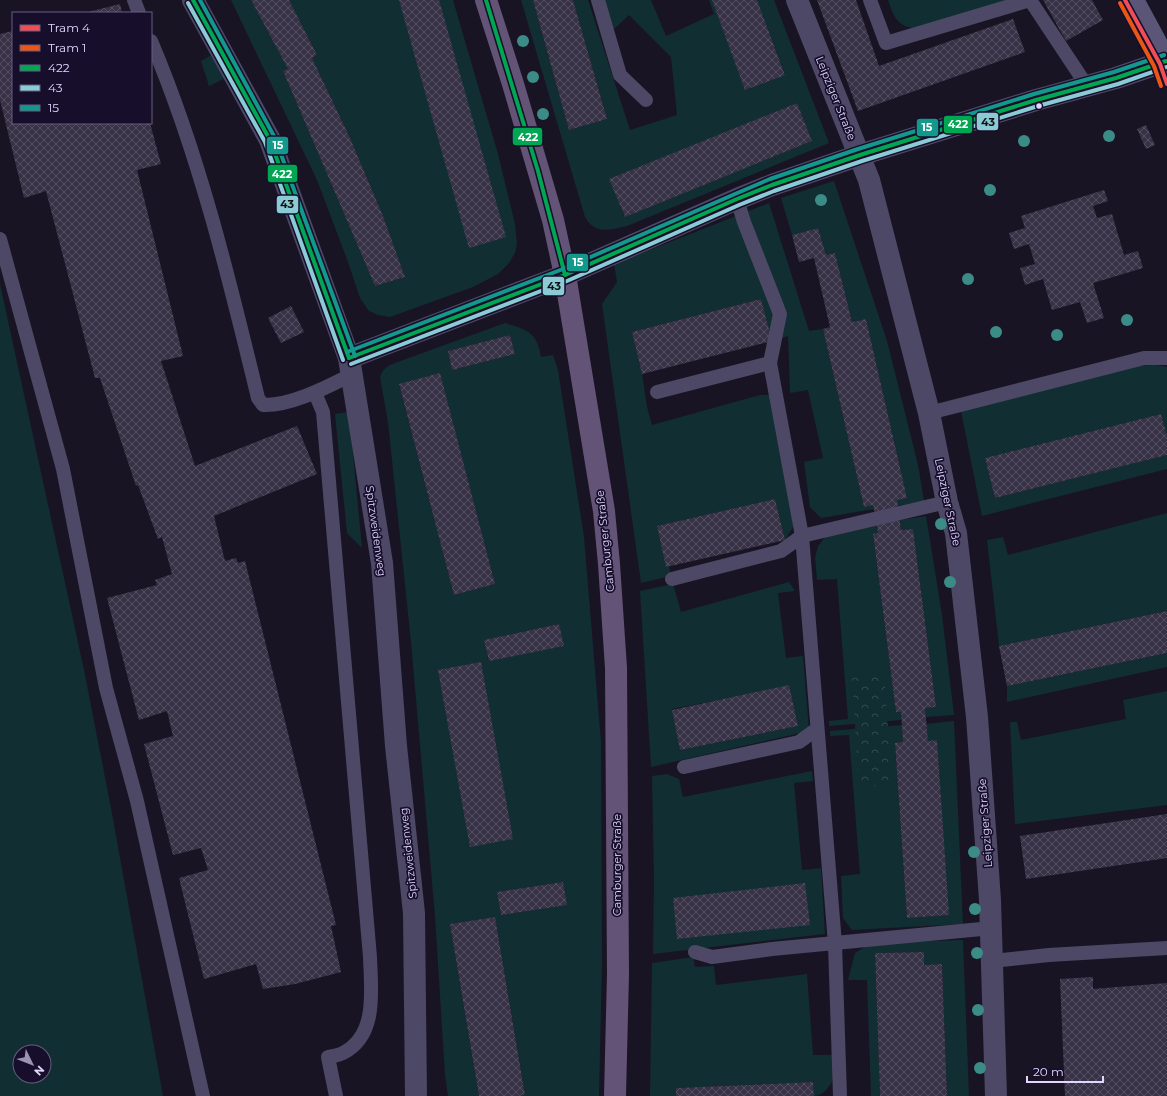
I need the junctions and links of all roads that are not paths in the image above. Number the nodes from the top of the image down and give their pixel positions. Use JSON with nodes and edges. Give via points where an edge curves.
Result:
{"nodes":[{"id":1,"x":134,"y":0,"type":"edge"},
{"id":2,"x":193,"y":0,"type":"edge"},
{"id":3,"x":486,"y":0,"type":"edge"},
{"id":4,"x":598,"y":0,"type":"edge"},
{"id":5,"x":797,"y":0,"type":"edge"},
{"id":6,"x":870,"y":0,"type":"edge"},
{"id":7,"x":1030,"y":0,"type":"edge"},
{"id":8,"x":1133,"y":0,"type":"edge"},
{"id":9,"x":139,"y":12,"type":"edge"},
{"id":10,"x":152,"y":44,"type":"edge"},
{"id":11,"x":1166,"y":62,"type":"edge"},
{"id":12,"x":1087,"y":86,"type":"junction"},
{"id":13,"x":646,"y":100,"type":"dead end"},
{"id":14,"x":860,"y":155,"type":"junction"},
{"id":15,"x":737,"y":199,"type":"junction"},
{"id":16,"x":0,"y":239,"type":"edge"},
{"id":17,"x":566,"y":274,"type":"junction"},
{"id":18,"x":1167,"y":358,"type":"edge"},
{"id":19,"x":770,"y":363,"type":"junction"},
{"id":20,"x":350,"y":366,"type":"junction"},
{"id":21,"x":657,"y":392,"type":"dead end"},
{"id":22,"x":315,"y":393,"type":"junction"},
{"id":23,"x":929,"y":413,"type":"junction"},
{"id":24,"x":948,"y":502,"type":"junction"},
{"id":25,"x":802,"y":536,"type":"junction"},
{"id":26,"x":672,"y":579,"type":"dead end"},
{"id":27,"x":817,"y":729,"type":"junction"},
{"id":28,"x":684,"y":767,"type":"dead end"},
{"id":29,"x":992,"y":928,"type":"junction"},
{"id":30,"x":835,"y":944,"type":"junction"},
{"id":31,"x":1167,"y":948,"type":"edge"},
{"id":32,"x":694,"y":952,"type":"dead end"},
{"id":33,"x":993,"y":961,"type":"junction"},
{"id":34,"x":203,"y":1096,"type":"edge"},
{"id":35,"x":336,"y":1096,"type":"edge"},
{"id":36,"x":416,"y":1096,"type":"edge"},
{"id":37,"x":615,"y":1096,"type":"edge"},
{"id":38,"x":840,"y":1096,"type":"edge"},
{"id":39,"x":996,"y":1096,"type":"edge"}],
"edges":[{"from":1,"to":9,"type":"lane"},
{"from":2,"to":20,"type":"street","name":"Spitzweidenweg","via":[[270,140]]},
{"from":3,"to":17,"type":"main road","name":"Camburger Straße","via":[[553,220]]},
{"from":4,"to":13,"type":"lane","via":[[620,75]]},
{"from":5,"to":14,"type":"street","name":"Leipziger Straße"},
{"from":6,"to":7,"type":"lane","via":[[886,43]]},
{"from":7,"to":12,"type":"lane"},
{"from":8,"to":11,"type":"street"},
{"from":10,"to":22,"type":"lane","via":[[204,190],[258,398],[263,405],[271,405]]},
{"from":11,"to":12,"type":"street"},
{"from":12,"to":14,"type":"street"},
{"from":14,"to":15,"type":"street"},
{"from":14,"to":23,"type":"street","name":"Leipziger Straße","via":[[870,180]]},
{"from":15,"to":17,"type":"street"},
{"from":15,"to":19,"type":"lane","via":[[780,314]]},
{"from":16,"to":34,"type":"lane","via":[[63,469],[106,688],[137,801]]},
{"from":17,"to":20,"type":"street"},
{"from":17,"to":37,"type":"main road","name":"Camburger Straße","via":[[604,511],[616,668],[618,974]]},
{"from":18,"to":23,"type":"lane","via":[[1144,358]]},
{"from":19,"to":21,"type":"lane"},
{"from":19,"to":25,"type":"lane"},
{"from":20,"to":22,"type":"lane"},
{"from":20,"to":36,"type":"street","name":"Spitzweidenweg","via":[[382,563],[396,746],[414,914]]},
{"from":22,"to":35,"type":"lane","via":[[323,412],[372,1004],[366,1030],[356,1044],[342,1053],[328,1057]]},
{"from":23,"to":24,"type":"street","name":"Leipziger Straße"},
{"from":24,"to":25,"type":"lane"},
{"from":24,"to":29,"type":"street","name":"Leipziger Straße","via":[[956,533],[976,709]]},
{"from":25,"to":26,"type":"lane","via":[[781,551]]},
{"from":25,"to":27,"type":"lane"},
{"from":27,"to":28,"type":"lane","via":[[799,742]]},
{"from":27,"to":30,"type":"lane"},
{"from":29,"to":30,"type":"lane"},
{"from":29,"to":33,"type":"street","name":"Leipziger Straße"},
{"from":30,"to":32,"type":"lane","via":[[712,957]]},
{"from":30,"to":38,"type":"lane"},
{"from":31,"to":33,"type":"lane"},
{"from":33,"to":39,"type":"street","name":"Leipziger Straße"}]}
